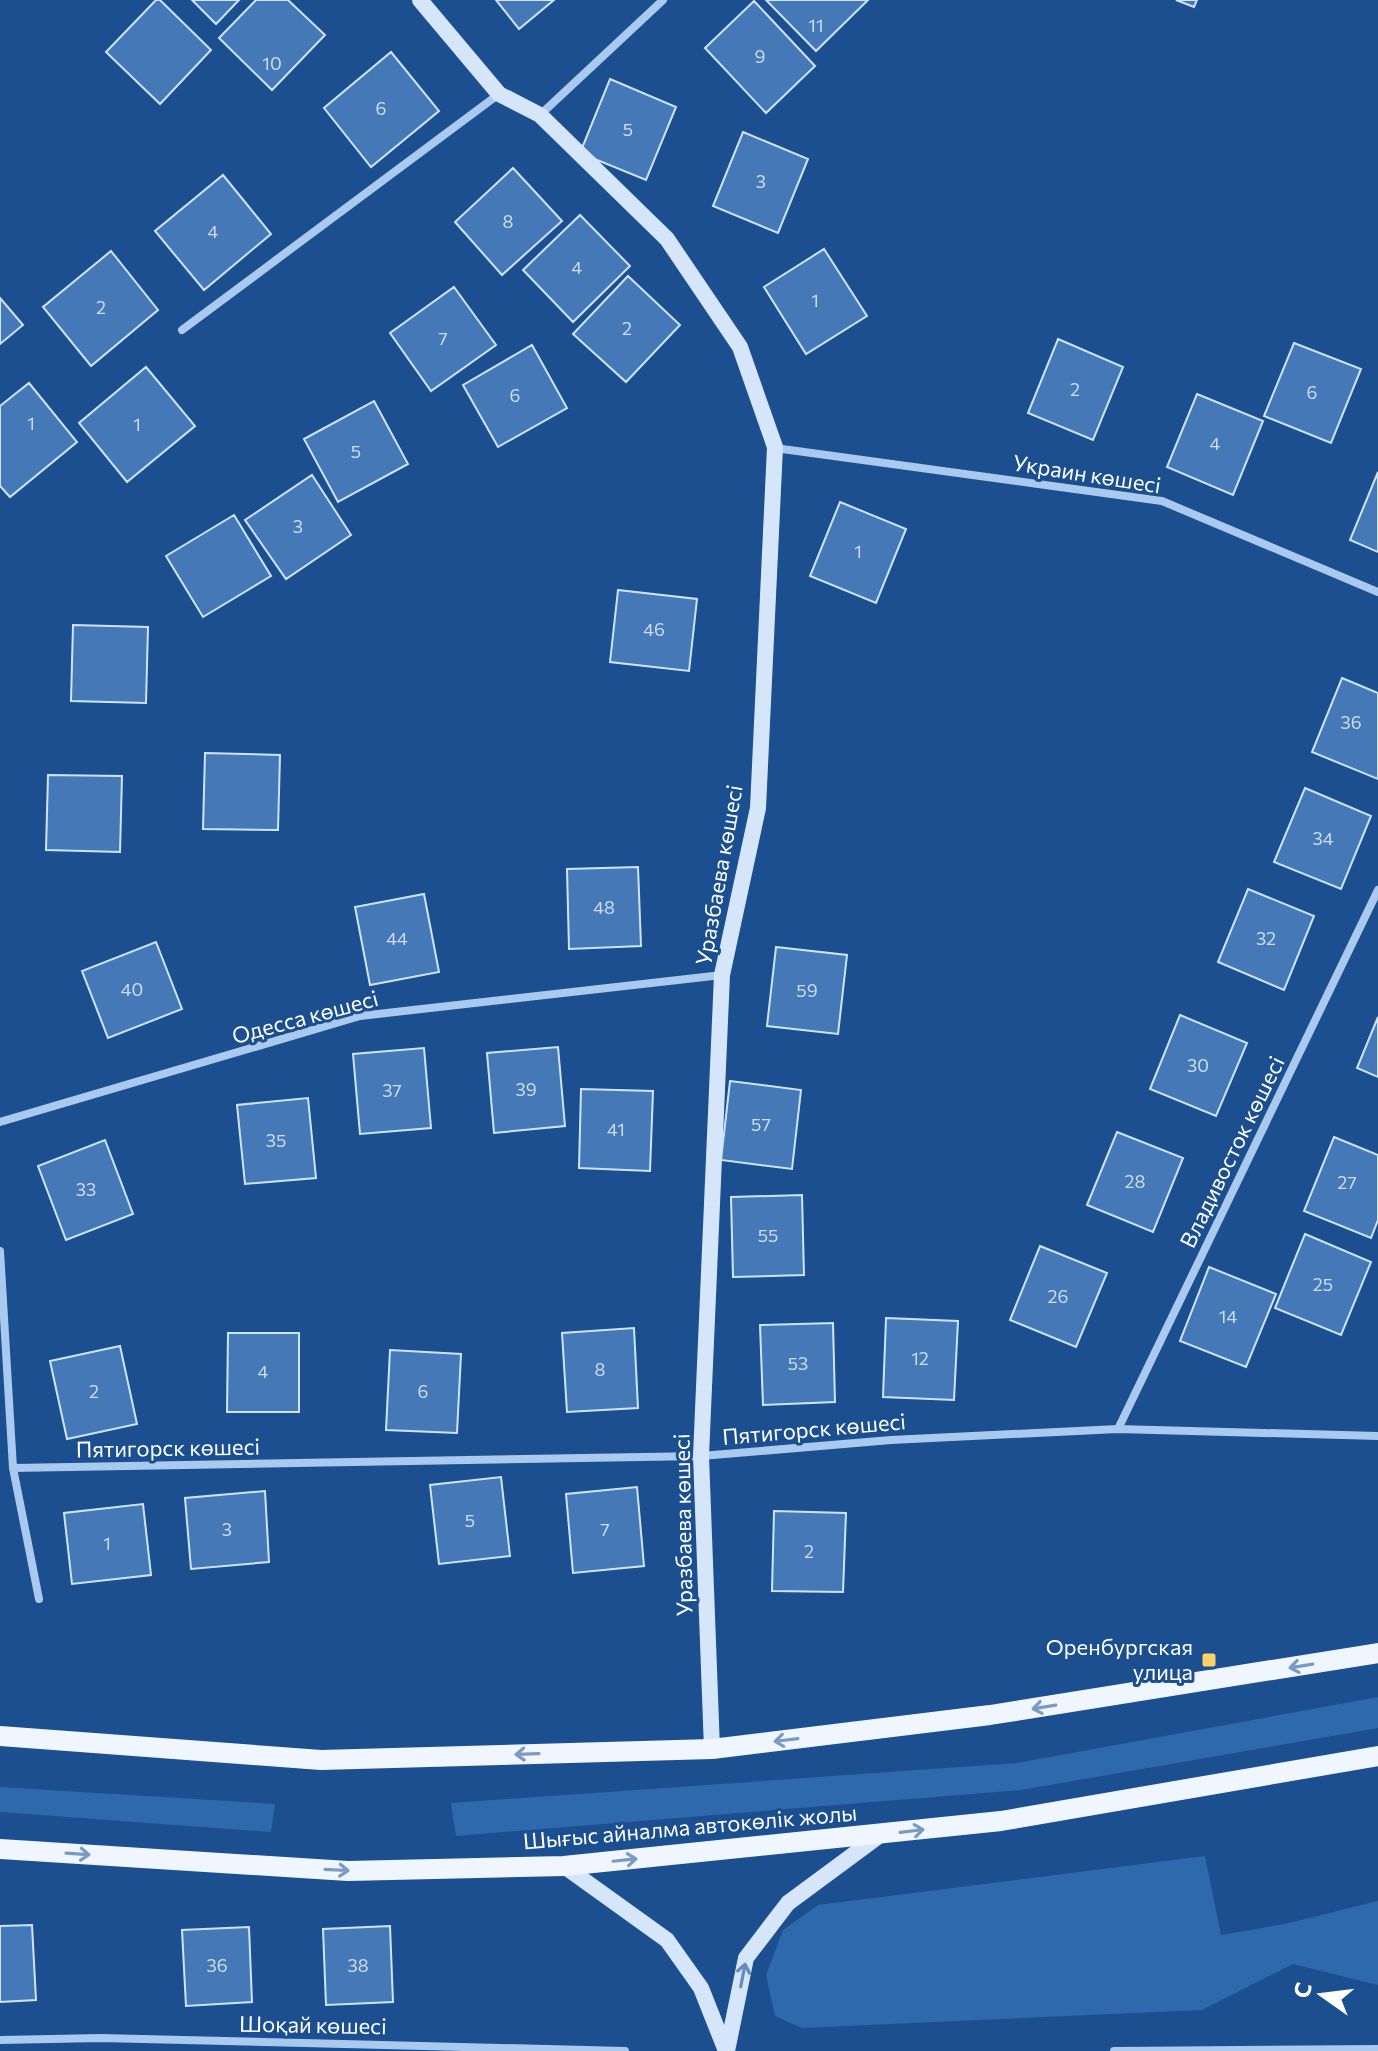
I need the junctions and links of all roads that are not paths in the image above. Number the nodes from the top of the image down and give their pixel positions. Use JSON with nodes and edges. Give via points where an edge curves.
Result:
{"nodes":[{"id":1,"x":420,"y":0,"type":"edge"},
{"id":2,"x":663,"y":0,"type":"edge"},
{"id":3,"x":499,"y":94,"type":"junction"},
{"id":4,"x":540,"y":115,"type":"junction"},
{"id":5,"x":182,"y":330,"type":"dead end"},
{"id":6,"x":775,"y":447,"type":"junction"},
{"id":7,"x":1378,"y":592,"type":"edge"},
{"id":8,"x":1378,"y":890,"type":"edge"},
{"id":9,"x":722,"y":975,"type":"junction"},
{"id":10,"x":0,"y":1122,"type":"edge"},
{"id":11,"x":0,"y":1251,"type":"edge"},
{"id":12,"x":1118,"y":1429,"type":"junction"},
{"id":13,"x":1378,"y":1436,"type":"edge"},
{"id":14,"x":701,"y":1456,"type":"junction"},
{"id":15,"x":13,"y":1468,"type":"junction"},
{"id":16,"x":39,"y":1599,"type":"dead end"},
{"id":17,"x":1378,"y":1653,"type":"edge"},
{"id":18,"x":0,"y":1736,"type":"edge"},
{"id":19,"x":712,"y":1749,"type":"junction"},
{"id":20,"x":1378,"y":1756,"type":"edge"},
{"id":21,"x":880,"y":1835,"type":"junction"},
{"id":22,"x":0,"y":1849,"type":"edge"},
{"id":23,"x":564,"y":1866,"type":"junction"},
{"id":24,"x":101,"y":2038,"type":"junction"},
{"id":25,"x":0,"y":2040,"type":"edge"},
{"id":26,"x":1378,"y":2049,"type":"edge"},
{"id":27,"x":1280,"y":2050,"type":"edge"},
{"id":28,"x":101,"y":2051,"type":"edge"},
{"id":29,"x":625,"y":2051,"type":"edge"},
{"id":30,"x":726,"y":2051,"type":"edge"},
{"id":31,"x":1114,"y":2051,"type":"edge"}],
"edges":[{"from":1,"to":3,"type":"street","name":"Уразбаева көшесі"},
{"from":2,"to":4,"type":"street"},
{"from":3,"to":4,"type":"street","name":"Уразбаева көшесі"},
{"from":3,"to":5,"type":"street"},
{"from":4,"to":6,"type":"street","name":"Уразбаева көшесі","via":[[667,239],[740,347]]},
{"from":6,"to":7,"type":"street","name":"Украин көшесі","via":[[1162,501]]},
{"from":6,"to":9,"type":"street","name":"Уразбаева көшесі","via":[[758,808]]},
{"from":8,"to":12,"type":"street","name":"Владивосток көшесі"},
{"from":9,"to":10,"type":"street","name":"Одесса көшесі","via":[[360,1016]]},
{"from":9,"to":14,"type":"street","name":"Уразбаева көшесі"},
{"from":11,"to":15,"type":"street"},
{"from":12,"to":13,"type":"street","name":"Пятигорск көшесі"},
{"from":12,"to":14,"type":"street","name":"Пятигорск көшесі"},
{"from":14,"to":15,"type":"street","name":"Пятигорск көшесі"},
{"from":14,"to":19,"type":"street","name":"Уразбаева көшесі"},
{"from":15,"to":16,"type":"street"},
{"from":17,"to":19,"type":"main road","one_way":true,"via":[[990,1715]]},
{"from":19,"to":18,"type":"main road","one_way":true,"via":[[321,1760]]},
{"from":21,"to":20,"type":"main road","name":"Шығыс айналма автокөлік жолы","one_way":true,"via":[[1001,1821]]},
{"from":23,"to":21,"type":"main road","name":"Шығыс айналма автокөлік жолы","one_way":true},
{"from":30,"to":21,"type":"street","one_way":true,"via":[[746,1958],[788,1903]]},
{"from":22,"to":23,"type":"main road","name":"Шығыс айналма автокөлік жолы","one_way":true,"via":[[348,1871]]},
{"from":23,"to":30,"type":"street","via":[[667,1940],[701,1988]]},
{"from":24,"to":25,"type":"street","name":"Шоқай көшесі"},
{"from":24,"to":28,"type":"street"},
{"from":24,"to":29,"type":"street","name":"Шоқай көшесі"},
{"from":26,"to":27,"type":"street"},
{"from":27,"to":31,"type":"street"}]}
